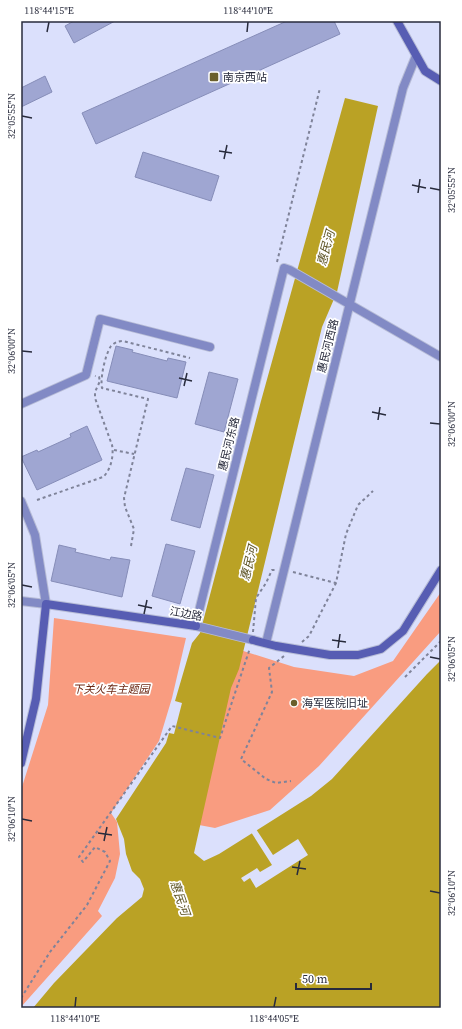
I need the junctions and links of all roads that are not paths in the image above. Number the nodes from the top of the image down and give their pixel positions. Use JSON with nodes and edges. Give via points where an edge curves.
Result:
{"nodes":[{"id":1,"x":397,"y":21,"type":"edge"},
{"id":2,"x":416,"y":56,"type":"junction"},
{"id":3,"x":441,"y":81,"type":"edge"},
{"id":4,"x":347,"y":303,"type":"junction"},
{"id":5,"x":210,"y":347,"type":"dead end"},
{"id":6,"x":441,"y":357,"type":"edge"},
{"id":7,"x":21,"y":404,"type":"edge"},
{"id":8,"x":21,"y":501,"type":"edge"},
{"id":9,"x":441,"y":570,"type":"edge"},
{"id":10,"x":21,"y":600,"type":"edge"},
{"id":11,"x":46,"y":604,"type":"junction"},
{"id":12,"x":196,"y":626,"type":"junction"},
{"id":13,"x":266,"y":643,"type":"dead end"},
{"id":14,"x":21,"y":763,"type":"edge"}],
"edges":[{"from":1,"to":2,"type":"street"},
{"from":2,"to":3,"type":"street","via":[[425,71]]},
{"from":2,"to":4,"type":"street","name":"惠民河西路","via":[[403,88]]},
{"from":4,"to":6,"type":"street"},
{"from":4,"to":12,"type":"street","name":"惠民河东路","via":[[287,269]]},
{"from":4,"to":13,"type":"street","name":"惠民河西路"},
{"from":5,"to":7,"type":"street","via":[[100,319],[86,375]]},
{"from":8,"to":11,"type":"street","via":[[35,535]]},
{"from":9,"to":12,"type":"street","name":"江边路","via":[[403,631],[381,649],[358,655],[330,655],[293,649]]},
{"from":10,"to":11,"type":"street"},
{"from":11,"to":12,"type":"street","name":"江边路"},
{"from":11,"to":14,"type":"street","via":[[36,699]]}]}
